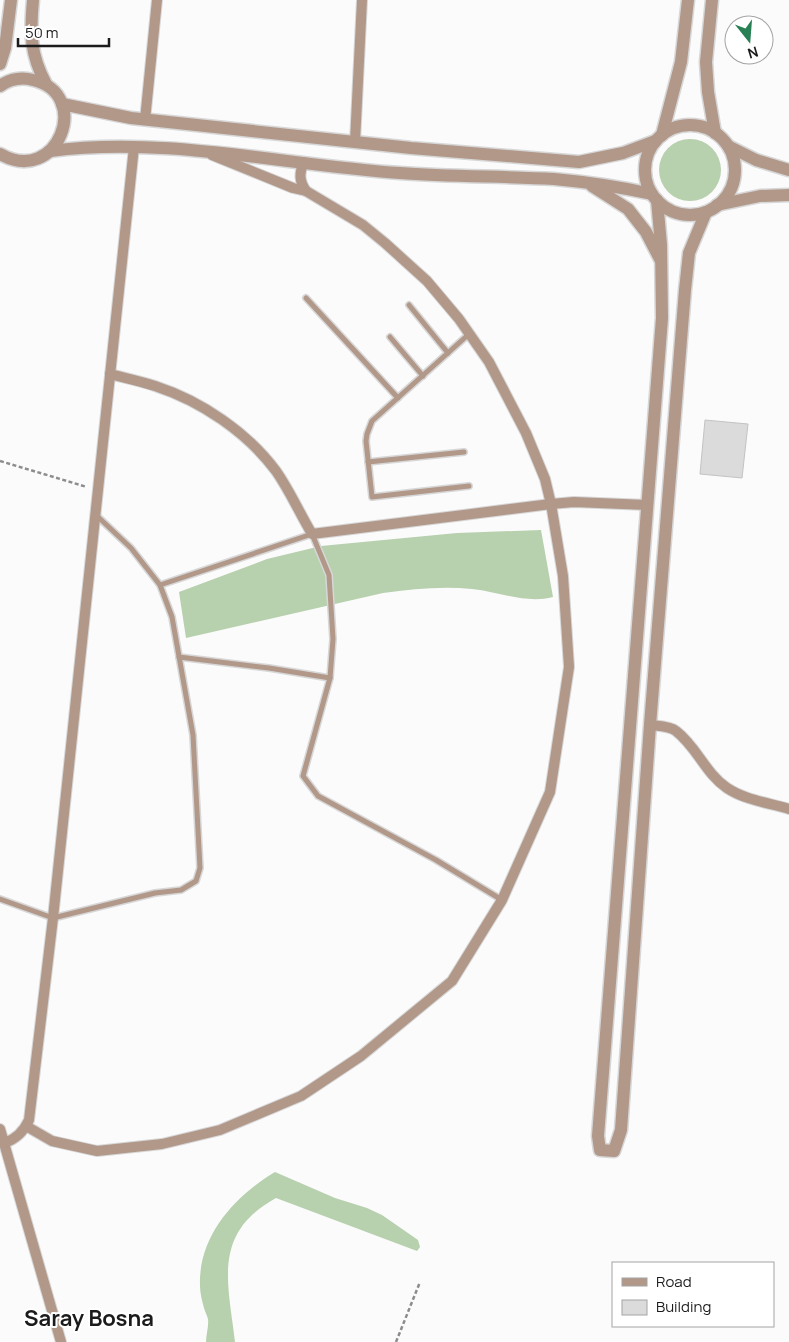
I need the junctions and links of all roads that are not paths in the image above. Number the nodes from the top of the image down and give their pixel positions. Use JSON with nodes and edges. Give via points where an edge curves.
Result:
{"nodes":[{"id":1,"x":11,"y":0,"type":"edge"},
{"id":2,"x":33,"y":0,"type":"edge"},
{"id":3,"x":157,"y":0,"type":"edge"},
{"id":4,"x":362,"y":0,"type":"edge"},
{"id":5,"x":688,"y":0,"type":"edge"},
{"id":6,"x":712,"y":0,"type":"edge"},
{"id":7,"x":0,"y":64,"type":"edge"},
{"id":8,"x":46,"y":84,"type":"junction"},
{"id":9,"x":0,"y":86,"type":"edge"},
{"id":10,"x":62,"y":104,"type":"junction"},
{"id":11,"x":145,"y":120,"type":"junction"},
{"id":12,"x":715,"y":133,"type":"junction"},
{"id":13,"x":659,"y":138,"type":"junction"},
{"id":14,"x":355,"y":142,"type":"junction"},
{"id":15,"x":728,"y":146,"type":"junction"},
{"id":16,"x":134,"y":147,"type":"junction"},
{"id":17,"x":50,"y":151,"type":"junction"},
{"id":18,"x":202,"y":151,"type":"junction"},
{"id":19,"x":0,"y":154,"type":"edge"},
{"id":20,"x":26,"y":161,"type":"junction"},
{"id":21,"x":304,"y":162,"type":"junction"},
{"id":22,"x":0,"y":164,"type":"edge"},
{"id":23,"x":789,"y":170,"type":"edge"},
{"id":24,"x":588,"y":183,"type":"junction"},
{"id":25,"x":306,"y":191,"type":"junction"},
{"id":26,"x":789,"y":195,"type":"edge"},
{"id":27,"x":654,"y":197,"type":"junction"},
{"id":28,"x":712,"y":208,"type":"junction"},
{"id":29,"x":661,"y":262,"type":"junction"},
{"id":30,"x":306,"y":298,"type":"dead end"},
{"id":31,"x":409,"y":306,"type":"dead end"},
{"id":32,"x":470,"y":333,"type":"junction"},
{"id":33,"x":390,"y":337,"type":"dead end"},
{"id":34,"x":448,"y":353,"type":"junction"},
{"id":35,"x":110,"y":374,"type":"junction"},
{"id":36,"x":422,"y":376,"type":"junction"},
{"id":37,"x":398,"y":398,"type":"junction"},
{"id":38,"x":464,"y":452,"type":"dead end"},
{"id":39,"x":368,"y":462,"type":"junction"},
{"id":40,"x":469,"y":486,"type":"dead end"},
{"id":41,"x":551,"y":504,"type":"junction"},
{"id":42,"x":647,"y":505,"type":"junction"},
{"id":43,"x":96,"y":514,"type":"junction"},
{"id":44,"x":312,"y":534,"type":"junction"},
{"id":45,"x":160,"y":585,"type":"junction"},
{"id":46,"x":179,"y":657,"type":"junction"},
{"id":47,"x":330,"y":678,"type":"junction"},
{"id":48,"x":650,"y":725,"type":"junction"},
{"id":49,"x":789,"y":809,"type":"edge"},
{"id":50,"x":0,"y":899,"type":"edge"},
{"id":51,"x":502,"y":900,"type":"junction"},
{"id":52,"x":53,"y":918,"type":"junction"},
{"id":53,"x":26,"y":1126,"type":"junction"},
{"id":54,"x":0,"y":1129,"type":"edge"},
{"id":55,"x":4,"y":1143,"type":"junction"},
{"id":56,"x":61,"y":1342,"type":"edge"}],
"edges":[{"from":1,"to":7,"type":"street"},
{"from":2,"to":8,"type":"street","via":[[32,47]]},
{"from":3,"to":11,"type":"street"},
{"from":4,"to":14,"type":"street"},
{"from":5,"to":13,"type":"street","via":[[682,62]]},
{"from":6,"to":12,"type":"street","via":[[706,62]]},
{"from":8,"to":9,"type":"street","via":[[21,78]]},
{"from":8,"to":10,"type":"street"},
{"from":10,"to":11,"type":"street"},
{"from":10,"to":17,"type":"street","via":[[64,130]]},
{"from":11,"to":14,"type":"street"},
{"from":12,"to":13,"type":"street","via":[[707,128],[688,125],[670,130]]},
{"from":12,"to":15,"type":"street"},
{"from":13,"to":14,"type":"street","via":[[623,153],[579,162]]},
{"from":13,"to":27,"type":"street","via":[[650,149],[645,167]]},
{"from":15,"to":23,"type":"street","via":[[756,160]]},
{"from":15,"to":28,"type":"street","via":[[735,173],[729,191]]},
{"from":16,"to":17,"type":"street"},
{"from":16,"to":18,"type":"street"},
{"from":16,"to":35,"type":"street"},
{"from":17,"to":20,"type":"street"},
{"from":18,"to":21,"type":"street"},
{"from":18,"to":25,"type":"street"},
{"from":19,"to":20,"type":"street"},
{"from":20,"to":22,"type":"street"},
{"from":21,"to":24,"type":"street","via":[[399,173]]},
{"from":21,"to":25,"type":"street","via":[[300,179]]},
{"from":24,"to":27,"type":"street"},
{"from":24,"to":29,"type":"street","via":[[628,209],[646,232]]},
{"from":25,"to":32,"type":"street","via":[[363,225],[385,243],[427,281]]},
{"from":26,"to":28,"type":"street","via":[[753,197]]},
{"from":27,"to":28,"type":"street","via":[[670,210],[682,214]]},
{"from":27,"to":29,"type":"street"},
{"from":28,"to":48,"type":"street","via":[[689,253]]},
{"from":29,"to":42,"type":"street","via":[[662,318]]},
{"from":30,"to":37,"type":"lane"},
{"from":31,"to":34,"type":"lane"},
{"from":32,"to":34,"type":"lane"},
{"from":32,"to":41,"type":"street","via":[[516,410],[545,480]]},
{"from":33,"to":36,"type":"lane"},
{"from":34,"to":36,"type":"lane"},
{"from":35,"to":43,"type":"street"},
{"from":35,"to":44,"type":"street","via":[[175,394],[232,428],[276,472]]},
{"from":36,"to":37,"type":"lane"},
{"from":37,"to":39,"type":"lane","via":[[369,427],[366,442]]},
{"from":38,"to":39,"type":"lane"},
{"from":39,"to":40,"type":"lane","via":[[372,497]]},
{"from":41,"to":42,"type":"street"},
{"from":41,"to":44,"type":"street"},
{"from":41,"to":51,"type":"street","via":[[563,576],[569,667],[550,792]]},
{"from":42,"to":48,"type":"street","via":[[598,1136],[600,1150],[614,1151],[621,1130]]},
{"from":43,"to":45,"type":"lane","via":[[131,548]]},
{"from":43,"to":52,"type":"street"},
{"from":44,"to":45,"type":"lane"},
{"from":44,"to":47,"type":"lane","via":[[329,575],[333,639]]},
{"from":45,"to":46,"type":"lane","via":[[172,617]]},
{"from":46,"to":47,"type":"lane"},
{"from":46,"to":52,"type":"lane","via":[[193,735],[200,868],[196,881],[181,890],[155,893]]},
{"from":47,"to":51,"type":"lane","via":[[303,776],[318,796]]},
{"from":48,"to":49,"type":"street","via":[[675,730],[711,774],[737,794]]},
{"from":50,"to":52,"type":"lane"},
{"from":51,"to":53,"type":"street","via":[[452,981],[361,1056],[301,1096],[220,1130],[162,1144],[96,1151],[52,1141]]},
{"from":52,"to":53,"type":"street"},
{"from":53,"to":55,"type":"street","via":[[17,1137]]},
{"from":54,"to":55,"type":"street"},
{"from":55,"to":56,"type":"street"}]}
